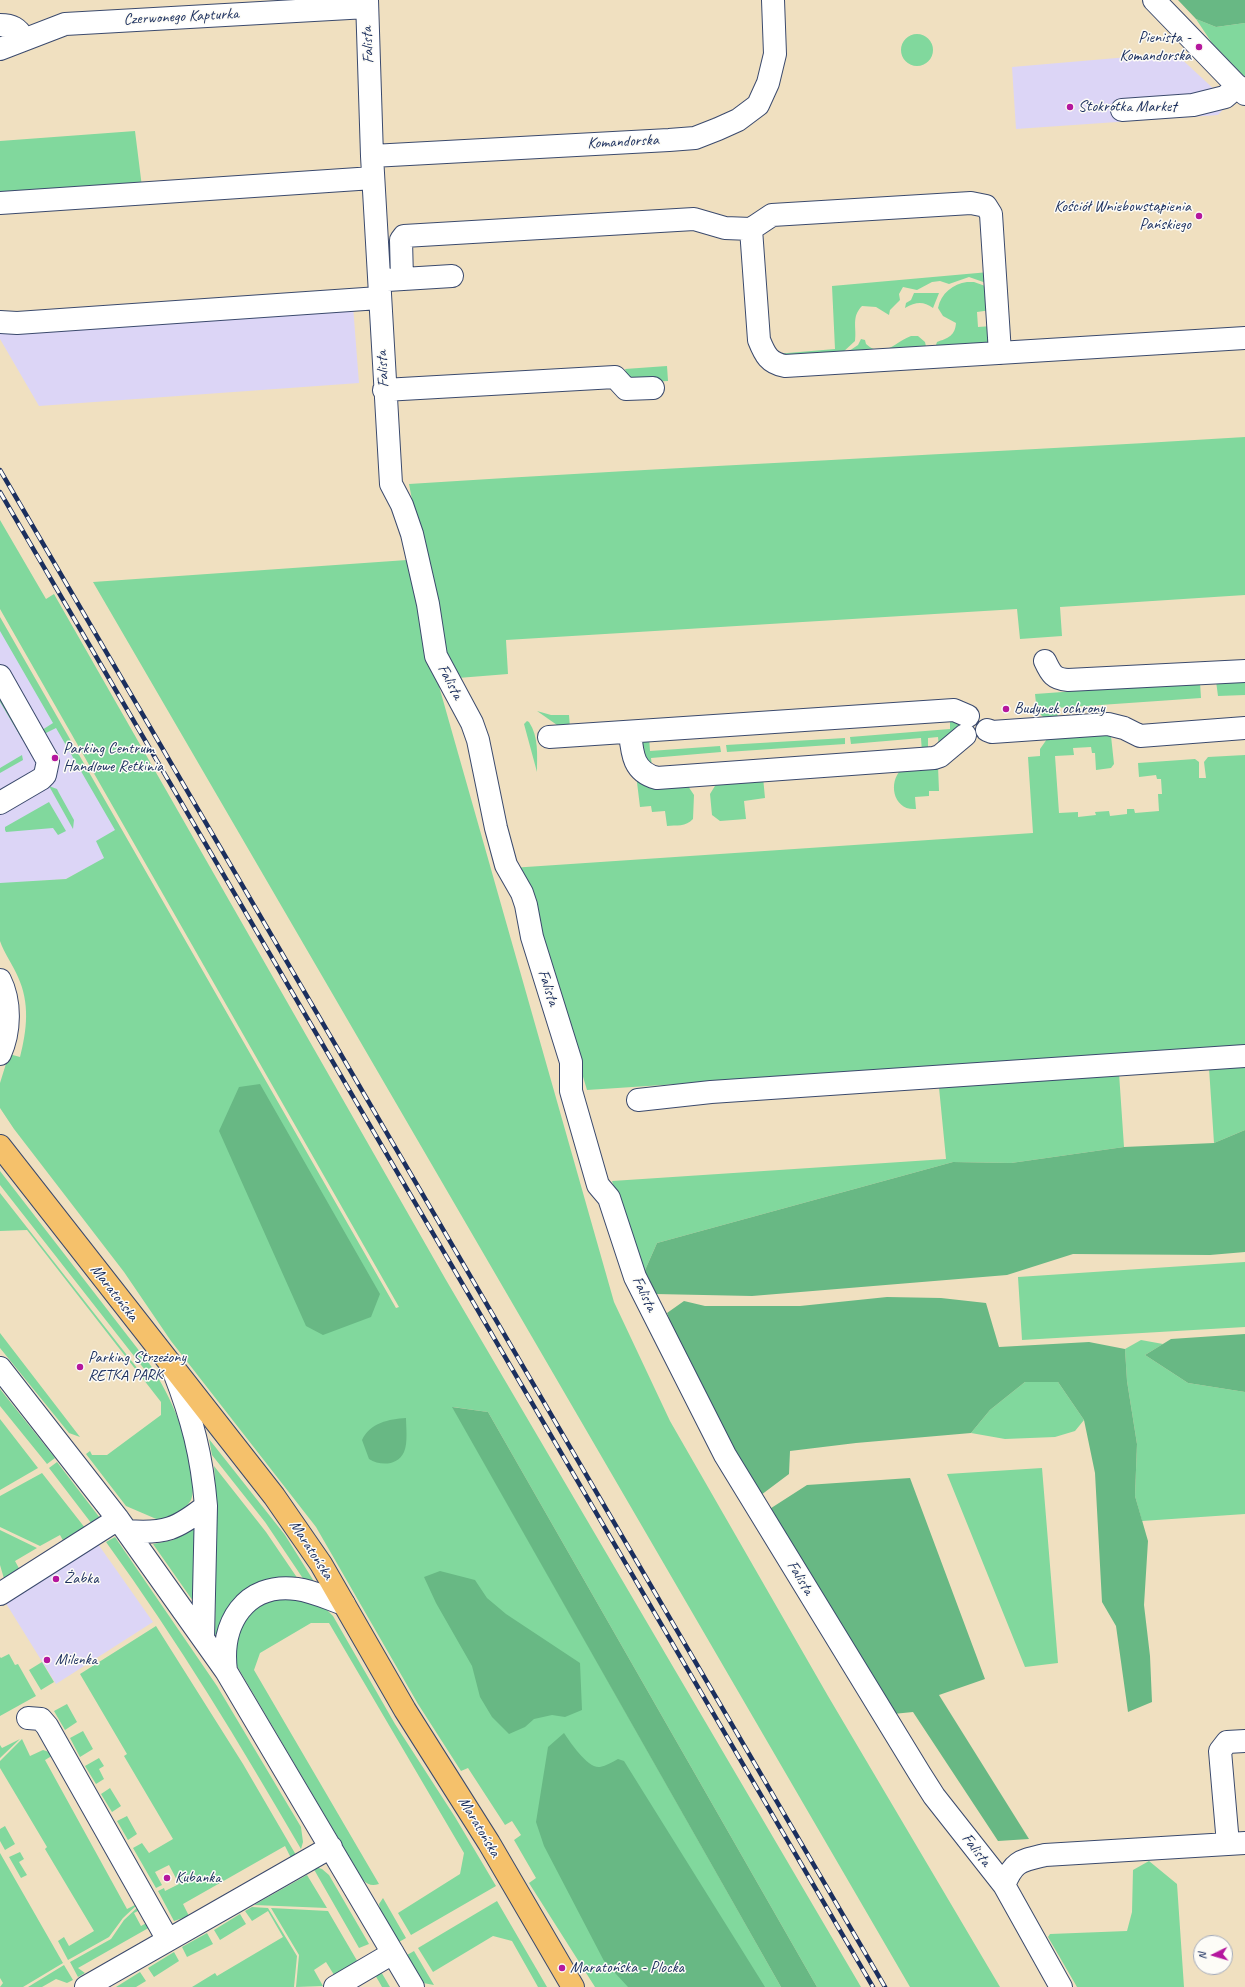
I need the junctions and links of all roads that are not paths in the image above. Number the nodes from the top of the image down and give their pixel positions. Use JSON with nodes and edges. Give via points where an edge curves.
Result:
{"nodes":[{"id":1,"x":773,"y":0,"type":"edge"},
{"id":2,"x":1154,"y":0,"type":"edge"},
{"id":3,"x":367,"y":3,"type":"edge"},
{"id":4,"x":0,"y":25,"type":"edge"},
{"id":5,"x":24,"y":39,"type":"junction"},
{"id":6,"x":0,"y":49,"type":"edge"},
{"id":7,"x":1241,"y":90,"type":"edge"},
{"id":8,"x":1122,"y":110,"type":"dead end"},
{"id":9,"x":372,"y":156,"type":"junction"},
{"id":10,"x":373,"y":178,"type":"junction"},
{"id":11,"x":0,"y":204,"type":"edge"},
{"id":12,"x":750,"y":229,"type":"junction"},
{"id":13,"x":452,"y":276,"type":"dead end"},
{"id":14,"x":402,"y":279,"type":"junction"},
{"id":15,"x":379,"y":289,"type":"junction"},
{"id":16,"x":0,"y":322,"type":"edge"},
{"id":17,"x":1245,"y":338,"type":"edge"},
{"id":18,"x":1000,"y":353,"type":"junction"},
{"id":19,"x":653,"y":388,"type":"dead end"},
{"id":20,"x":384,"y":390,"type":"junction"},
{"id":21,"x":1045,"y":661,"type":"dead end"},
{"id":22,"x":1245,"y":671,"type":"edge"},
{"id":23,"x":0,"y":676,"type":"edge"},
{"id":24,"x":966,"y":726,"type":"junction"},
{"id":25,"x":1245,"y":728,"type":"edge"},
{"id":26,"x":630,"y":732,"type":"junction"},
{"id":27,"x":549,"y":737,"type":"dead end"},
{"id":28,"x":0,"y":803,"type":"edge"},
{"id":29,"x":0,"y":980,"type":"edge"},
{"id":30,"x":0,"y":1054,"type":"edge"},
{"id":31,"x":1245,"y":1056,"type":"edge"},
{"id":32,"x":638,"y":1100,"type":"dead end"},
{"id":33,"x":0,"y":1146,"type":"edge"},
{"id":34,"x":171,"y":1366,"type":"junction"},
{"id":35,"x":0,"y":1368,"type":"edge"},
{"id":36,"x":206,"y":1506,"type":"junction"},
{"id":37,"x":123,"y":1525,"type":"junction"},
{"id":38,"x":0,"y":1594,"type":"edge"},
{"id":39,"x":344,"y":1604,"type":"junction"},
{"id":40,"x":203,"y":1638,"type":"junction"},
{"id":41,"x":226,"y":1671,"type":"junction"},
{"id":42,"x":28,"y":1718,"type":"dead end"},
{"id":43,"x":1245,"y":1741,"type":"edge"},
{"id":44,"x":1236,"y":1843,"type":"edge"},
{"id":45,"x":331,"y":1847,"type":"junction"},
{"id":46,"x":1004,"y":1886,"type":"junction"},
{"id":47,"x":168,"y":1940,"type":"junction"},
{"id":48,"x":393,"y":1953,"type":"junction"},
{"id":49,"x":86,"y":1987,"type":"edge"},
{"id":50,"x":335,"y":1987,"type":"edge"},
{"id":51,"x":413,"y":1987,"type":"edge"},
{"id":52,"x":572,"y":1987,"type":"edge"},
{"id":53,"x":1061,"y":1987,"type":"edge"}],
"edges":[{"from":1,"to":9,"type":"street","name":"Komandorska","via":[[775,54],[768,83],[758,105],[738,120],[695,138]]},
{"from":2,"to":7,"type":"street"},
{"from":3,"to":5,"type":"street","name":"Czerwonego Kapturka","via":[[79,22],[65,24]]},
{"from":3,"to":9,"type":"street","name":"Falista"},
{"from":4,"to":5,"type":"street","via":[[12,25],[20,31]]},
{"from":5,"to":6,"type":"street","name":"Czerwonego Kapturka"},
{"from":7,"to":8,"type":"street","via":[[1225,98],[1193,105]]},
{"from":9,"to":10,"type":"street","name":"Falista"},
{"from":10,"to":11,"type":"street"},
{"from":10,"to":15,"type":"street","name":"Falista"},
{"from":12,"to":14,"type":"street","via":[[725,228],[694,219],[410,235],[404,236],[401,240]]},
{"from":12,"to":18,"type":"street","via":[[759,340],[765,355],[774,364],[785,366]]},
{"from":12,"to":18,"type":"street","via":[[772,215],[972,203],[986,206],[991,214]]},
{"from":13,"to":14,"type":"street"},
{"from":14,"to":15,"type":"street"},
{"from":15,"to":16,"type":"street","via":[[17,324]]},
{"from":15,"to":20,"type":"street","name":"Falista"},
{"from":17,"to":18,"type":"street"},
{"from":19,"to":20,"type":"street","via":[[626,389],[616,377]]},
{"from":20,"to":46,"type":"street","name":"Falista","via":[[391,484],[402,505],[414,540],[436,656],[472,723],[478,740],[506,865],[526,905],[532,938],[571,1062],[571,1090],[598,1185],[609,1198],[635,1277],[738,1475],[934,1796]]},
{"from":21,"to":22,"type":"street","via":[[1051,674],[1058,679],[1068,680]]},
{"from":23,"to":28,"type":"street","via":[[48,761],[45,775],[41,779]]},
{"from":24,"to":25,"type":"street","via":[[976,714],[981,716],[986,722],[987,730],[992,732],[1108,724],[1140,736]]},
{"from":24,"to":26,"type":"street","via":[[954,710]]},
{"from":24,"to":26,"type":"street","via":[[940,756],[934,758],[657,778],[637,766],[632,755]]},
{"from":26,"to":27,"type":"street"},
{"from":29,"to":30,"type":"street","via":[[7,1002],[8,1016],[7,1031]]},
{"from":31,"to":32,"type":"street","via":[[724,1091]]},
{"from":33,"to":34,"type":"main road","name":"Maratońska"},
{"from":34,"to":36,"type":"street","via":[[195,1431]]},
{"from":34,"to":39,"type":"main road","name":"Maratońska","via":[[296,1526]]},
{"from":35,"to":37,"type":"street"},
{"from":36,"to":37,"type":"street","via":[[185,1522],[157,1533]]},
{"from":36,"to":40,"type":"street"},
{"from":37,"to":38,"type":"street"},
{"from":37,"to":40,"type":"street"},
{"from":39,"to":41,"type":"street","via":[[307,1591],[293,1589],[271,1590],[255,1596],[245,1603],[232,1622],[225,1645]]},
{"from":39,"to":52,"type":"main road","name":"Maratońska","via":[[405,1710],[481,1830]]},
{"from":40,"to":41,"type":"street"},
{"from":41,"to":45,"type":"street"},
{"from":42,"to":47,"type":"street","via":[[41,1719],[47,1726]]},
{"from":43,"to":44,"type":"street","via":[[1227,1742],[1220,1751]]},
{"from":44,"to":46,"type":"street","via":[[1045,1855],[1023,1860],[1010,1870]]},
{"from":45,"to":47,"type":"street"},
{"from":45,"to":48,"type":"street"},
{"from":46,"to":53,"type":"street","name":"Falista"},
{"from":47,"to":49,"type":"street"},
{"from":48,"to":50,"type":"street"},
{"from":48,"to":51,"type":"street"}]}
